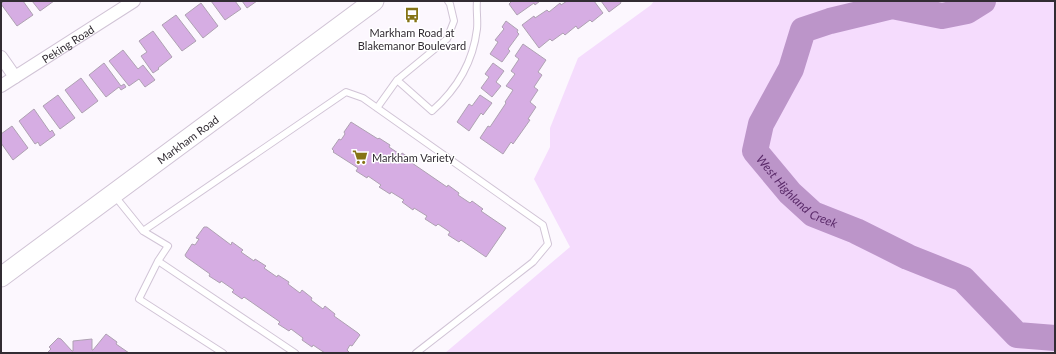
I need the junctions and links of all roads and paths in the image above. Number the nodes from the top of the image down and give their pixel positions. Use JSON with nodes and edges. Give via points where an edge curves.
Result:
{"nodes":[{"id":1,"x":134,"y":1,"type":"edge"},
{"id":2,"x":374,"y":1,"type":"edge"},
{"id":3,"x":448,"y":1,"type":"edge"},
{"id":4,"x":477,"y":1,"type":"edge"},
{"id":5,"x":1,"y":57,"type":"edge"},
{"id":6,"x":15,"y":77,"type":"junction"},
{"id":7,"x":397,"y":80,"type":"junction"},
{"id":8,"x":1,"y":86,"type":"edge"},
{"id":9,"x":377,"y":108,"type":"junction"},
{"id":10,"x":113,"y":193,"type":"junction"},
{"id":11,"x":142,"y":231,"type":"junction"},
{"id":12,"x":158,"y":261,"type":"junction"},
{"id":13,"x":1,"y":277,"type":"edge"},
{"id":14,"x":222,"y":353,"type":"edge"},
{"id":15,"x":295,"y":353,"type":"edge"},
{"id":16,"x":416,"y":353,"type":"edge"}],
"edges":[{"from":1,"to":6,"type":"street","name":"Peking Road"},
{"from":2,"to":10,"type":"main road","name":"Markham Road"},
{"from":3,"to":7,"type":"lane","via":[[454,21],[447,39]]},
{"from":4,"to":7,"type":"lane","via":[[477,30],[471,54],[459,81],[441,103],[432,111]]},
{"from":5,"to":6,"type":"street"},
{"from":6,"to":8,"type":"street","name":"Peking Road"},
{"from":7,"to":9,"type":"lane"},
{"from":9,"to":11,"type":"lane","via":[[363,98],[346,92]]},
{"from":9,"to":16,"type":"lane","via":[[544,225],[548,244],[533,262]]},
{"from":10,"to":11,"type":"lane"},
{"from":10,"to":13,"type":"main road","name":"Markham Road"},
{"from":11,"to":12,"type":"lane","via":[[168,246]]},
{"from":12,"to":14,"type":"lane","via":[[139,299]]},
{"from":12,"to":15,"type":"lane"}]}
